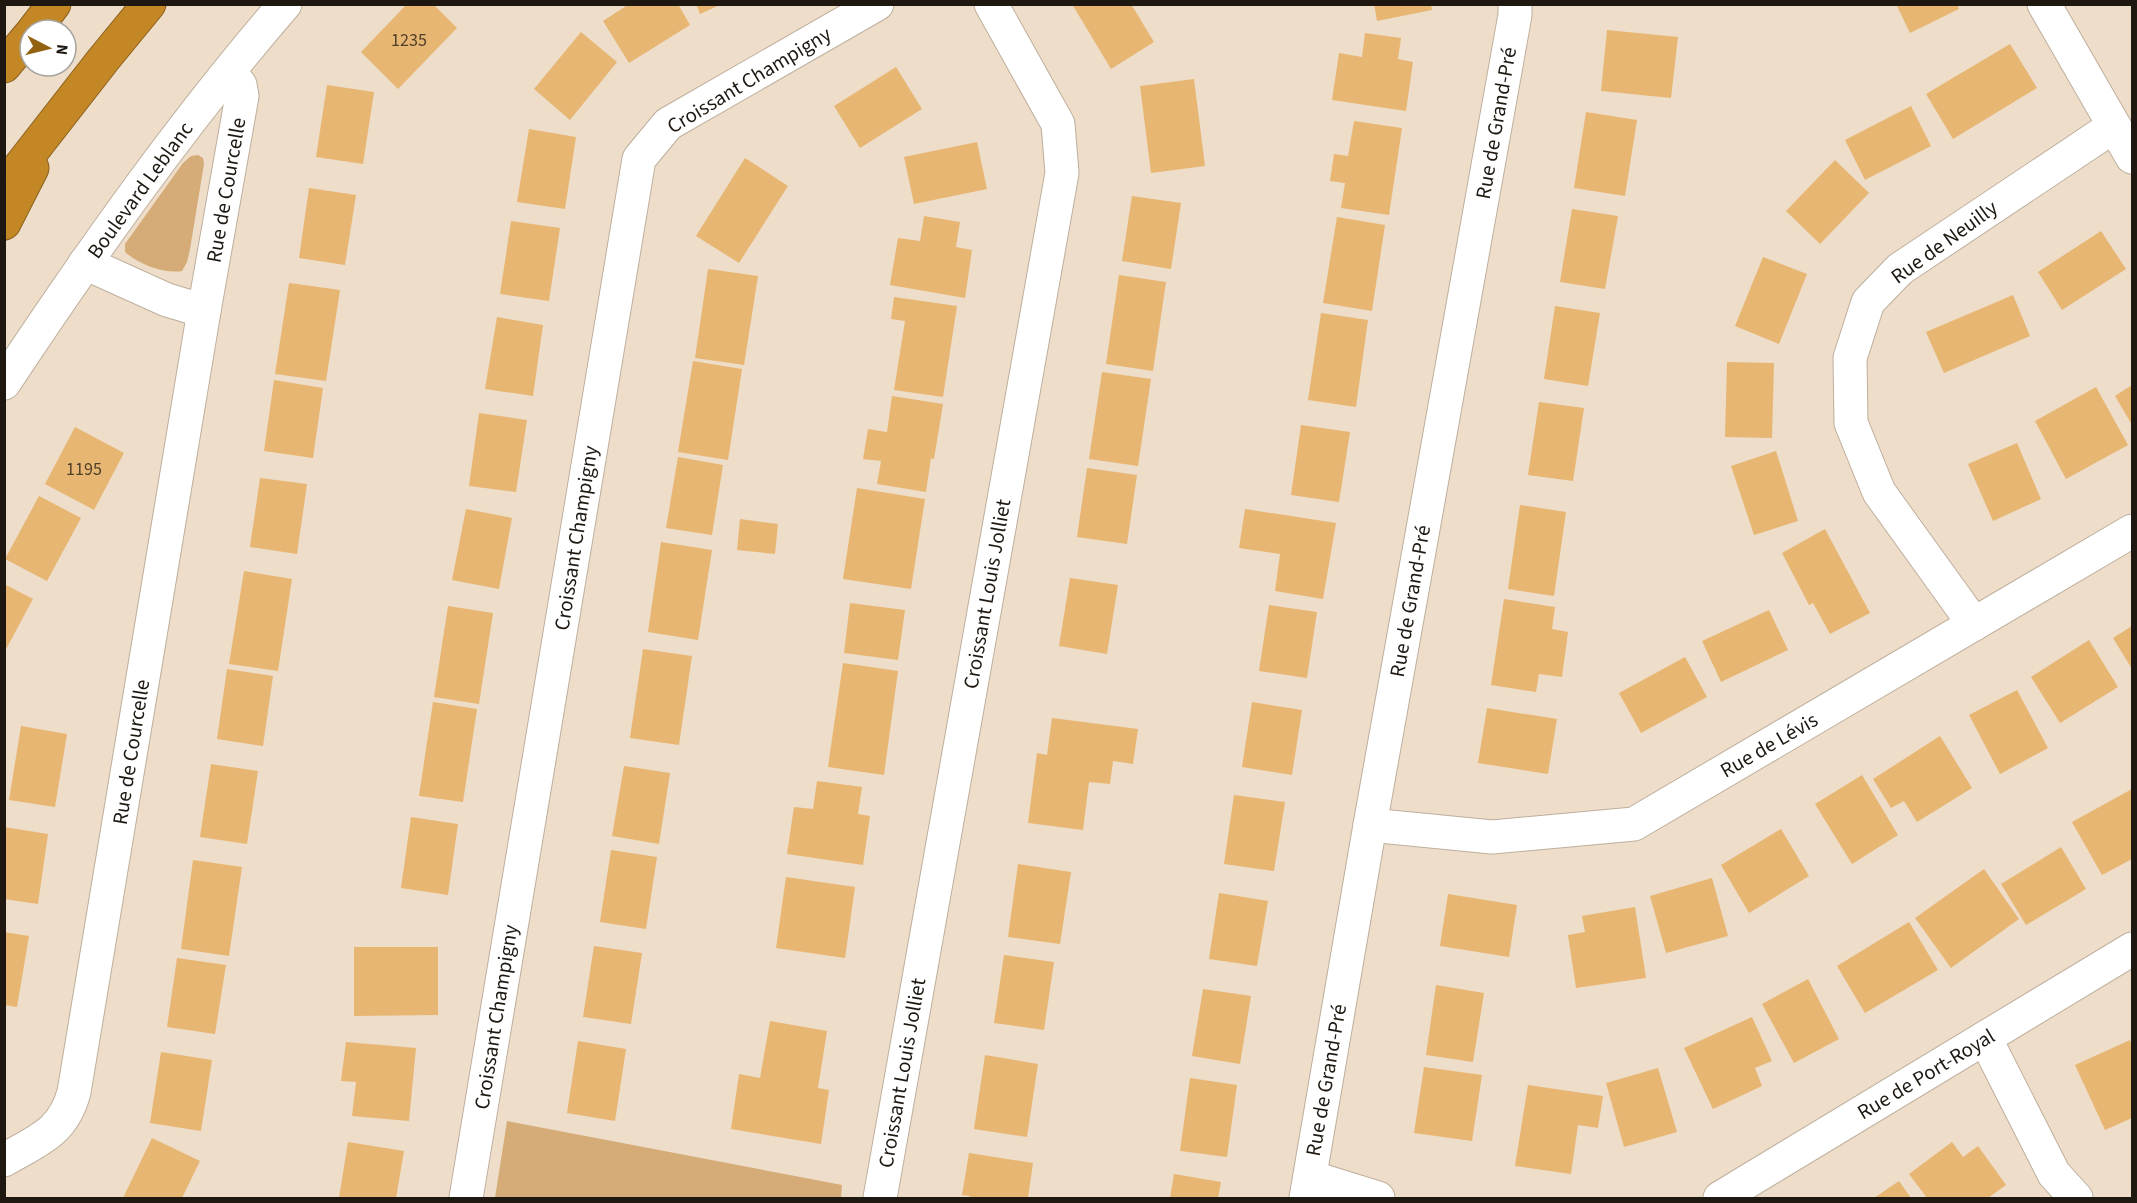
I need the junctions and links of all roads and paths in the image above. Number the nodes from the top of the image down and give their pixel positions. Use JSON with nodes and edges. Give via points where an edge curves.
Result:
{"nodes":[{"id":1,"x":54,"y":4,"type":"edge"},
{"id":2,"x":149,"y":4,"type":"edge"},
{"id":3,"x":285,"y":4,"type":"edge"},
{"id":4,"x":877,"y":4,"type":"edge"},
{"id":5,"x":991,"y":4,"type":"edge"},
{"id":6,"x":1515,"y":4,"type":"edge"},
{"id":7,"x":2044,"y":4,"type":"edge"},
{"id":8,"x":43,"y":18,"type":"edge"},
{"id":9,"x":18,"y":49,"type":"edge"},
{"id":10,"x":4,"y":66,"type":"edge"},
{"id":11,"x":230,"y":72,"type":"junction"},
{"id":12,"x":59,"y":116,"type":"junction"},
{"id":13,"x":2114,"y":126,"type":"junction"},
{"id":14,"x":2133,"y":157,"type":"edge"},
{"id":15,"x":4,"y":187,"type":"edge"},
{"id":16,"x":4,"y":223,"type":"edge"},
{"id":17,"x":85,"y":263,"type":"junction"},
{"id":18,"x":204,"y":311,"type":"junction"},
{"id":19,"x":4,"y":383,"type":"edge"},
{"id":20,"x":2133,"y":531,"type":"edge"},
{"id":21,"x":1974,"y":624,"type":"junction"},
{"id":22,"x":1370,"y":825,"type":"junction"},
{"id":23,"x":2133,"y":949,"type":"edge"},
{"id":24,"x":1985,"y":1038,"type":"junction"},
{"id":25,"x":4,"y":1160,"type":"edge"},
{"id":26,"x":1308,"y":1188,"type":"edge"},
{"id":27,"x":466,"y":1198,"type":"edge"},
{"id":28,"x":880,"y":1198,"type":"edge"},
{"id":29,"x":1378,"y":1198,"type":"edge"},
{"id":30,"x":1720,"y":1198,"type":"edge"},
{"id":31,"x":2076,"y":1198,"type":"edge"}],
"edges":[{"from":1,"to":8,"type":"highway"},
{"from":2,"to":12,"type":"highway"},
{"from":3,"to":11,"type":"street","name":"Boulevard Leblanc"},
{"from":4,"to":27,"type":"street","name":"Croissant Champigny","via":[[668,124],[639,159]]},
{"from":5,"to":28,"type":"street","name":"Croissant Louis Jolliet","via":[[1058,124],[1062,173]]},
{"from":6,"to":22,"type":"street","name":"Rue de Grand-Pré"},
{"from":7,"to":13,"type":"street"},
{"from":9,"to":10,"type":"highway"},
{"from":11,"to":17,"type":"street","name":"Boulevard Leblanc"},
{"from":11,"to":18,"type":"street","name":"Rue de Courcelle","via":[[240,85],[242,96]]},
{"from":12,"to":15,"type":"highway"},
{"from":12,"to":16,"type":"highway"},
{"from":13,"to":14,"type":"street"},
{"from":13,"to":21,"type":"street","name":"Rue de Neuilly","via":[[1900,268],[1868,302],[1850,358],[1851,423],[1879,492]]},
{"from":17,"to":18,"type":"street","via":[[167,300]]},
{"from":17,"to":19,"type":"street","name":"Boulevard Leblanc"},
{"from":18,"to":25,"type":"street","name":"Rue de Courcelle","via":[[74,1092],[66,1116],[57,1126]]},
{"from":20,"to":21,"type":"street","name":"Rue de Lévis"},
{"from":21,"to":22,"type":"street","name":"Rue de Lévis","via":[[1634,824],[1492,837]]},
{"from":22,"to":26,"type":"street","name":"Rue de Grand-Pré"},
{"from":23,"to":24,"type":"street","name":"Rue de Port-Royal"},
{"from":24,"to":30,"type":"street","name":"Rue de Port-Royal"},
{"from":24,"to":31,"type":"street","via":[[2054,1174]]},
{"from":26,"to":29,"type":"street"}]}
